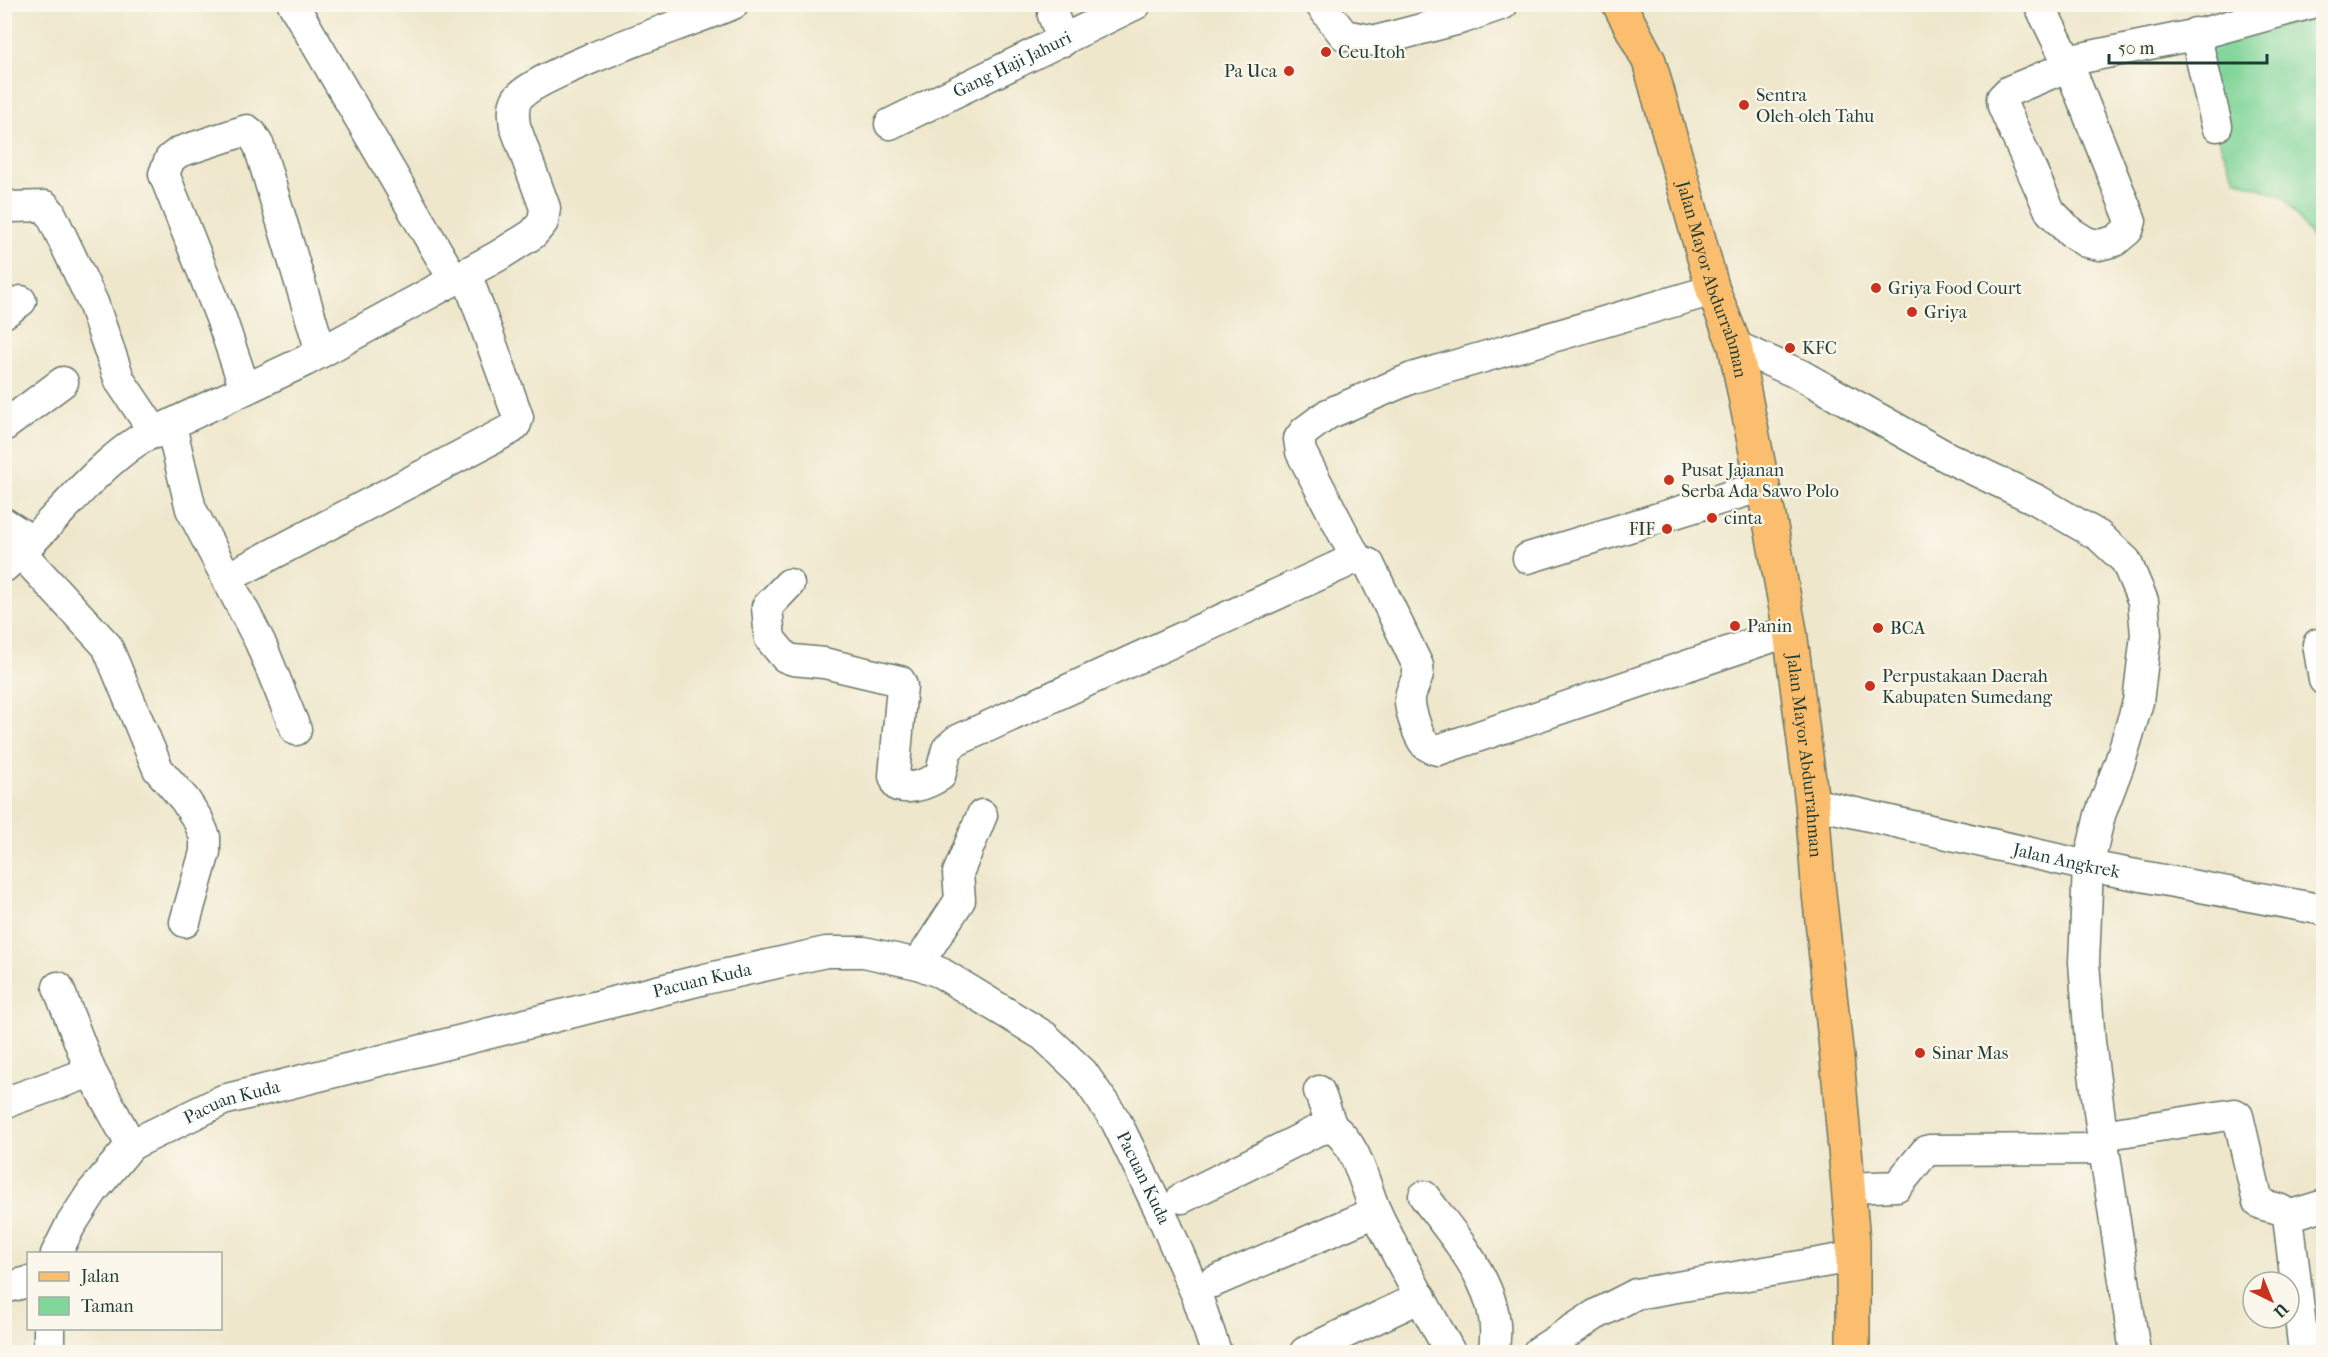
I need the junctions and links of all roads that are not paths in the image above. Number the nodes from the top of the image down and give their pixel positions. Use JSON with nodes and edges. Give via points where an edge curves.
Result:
{"nodes":[{"id":1,"x":293,"y":4,"type":"edge"},
{"id":2,"x":733,"y":4,"type":"edge"},
{"id":3,"x":1136,"y":4,"type":"edge"},
{"id":4,"x":1320,"y":4,"type":"edge"},
{"id":5,"x":1503,"y":4,"type":"edge"},
{"id":6,"x":1619,"y":4,"type":"edge"},
{"id":7,"x":2039,"y":4,"type":"edge"},
{"id":8,"x":2308,"y":4,"type":"edge"},
{"id":9,"x":682,"y":14,"type":"edge"},
{"id":10,"x":2195,"y":33,"type":"junction"},
{"id":11,"x":2068,"y":64,"type":"junction"},
{"id":12,"x":890,"y":124,"type":"dead end"},
{"id":13,"x":2217,"y":126,"type":"dead end"},
{"id":14,"x":4,"y":203,"type":"edge"},
{"id":15,"x":460,"y":276,"type":"junction"},
{"id":16,"x":1713,"y":290,"type":"junction"},
{"id":17,"x":1735,"y":346,"type":"junction"},
{"id":18,"x":321,"y":352,"type":"junction"},
{"id":19,"x":63,"y":382,"type":"dead end"},
{"id":20,"x":245,"y":389,"type":"junction"},
{"id":21,"x":4,"y":426,"type":"edge"},
{"id":22,"x":163,"y":429,"type":"junction"},
{"id":23,"x":1763,"y":486,"type":"junction"},
{"id":24,"x":4,"y":523,"type":"edge"},
{"id":25,"x":19,"y":554,"type":"edge"},
{"id":26,"x":1356,"y":558,"type":"junction"},
{"id":27,"x":1528,"y":558,"type":"dead end"},
{"id":28,"x":227,"y":578,"type":"junction"},
{"id":29,"x":789,"y":584,"type":"dead end"},
{"id":30,"x":1790,"y":631,"type":"junction"},
{"id":31,"x":2318,"y":644,"type":"dead end"},
{"id":32,"x":2324,"y":680,"type":"edge"},
{"id":33,"x":296,"y":730,"type":"dead end"},
{"id":34,"x":1812,"y":803,"type":"junction"},
{"id":35,"x":982,"y":815,"type":"dead end"},
{"id":36,"x":2088,"y":866,"type":"junction"},
{"id":37,"x":2324,"y":910,"type":"edge"},
{"id":38,"x":185,"y":922,"type":"dead end"},
{"id":39,"x":918,"y":964,"type":"junction"},
{"id":40,"x":58,"y":987,"type":"dead end"},
{"id":41,"x":91,"y":1072,"type":"junction"},
{"id":42,"x":1319,"y":1091,"type":"dead end"},
{"id":43,"x":4,"y":1102,"type":"edge"},
{"id":44,"x":1332,"y":1128,"type":"junction"},
{"id":45,"x":2103,"y":1142,"type":"junction"},
{"id":46,"x":132,"y":1145,"type":"junction"},
{"id":47,"x":1848,"y":1188,"type":"junction"},
{"id":48,"x":1424,"y":1196,"type":"dead end"},
{"id":49,"x":1182,"y":1198,"type":"dead end"},
{"id":50,"x":2324,"y":1205,"type":"edge"},
{"id":51,"x":1376,"y":1212,"type":"junction"},
{"id":52,"x":2288,"y":1216,"type":"junction"},
{"id":53,"x":57,"y":1252,"type":"edge"},
{"id":54,"x":1853,"y":1257,"type":"junction"},
{"id":55,"x":27,"y":1282,"type":"edge"},
{"id":56,"x":1214,"y":1282,"type":"dead end"},
{"id":57,"x":4,"y":1288,"type":"edge"},
{"id":58,"x":1421,"y":1297,"type":"junction"},
{"id":59,"x":50,"y":1330,"type":"edge"},
{"id":60,"x":49,"y":1353,"type":"edge"},
{"id":61,"x":1216,"y":1353,"type":"edge"},
{"id":62,"x":1305,"y":1353,"type":"edge"},
{"id":63,"x":1450,"y":1353,"type":"edge"},
{"id":64,"x":1493,"y":1353,"type":"edge"},
{"id":65,"x":1538,"y":1353,"type":"edge"},
{"id":66,"x":1853,"y":1353,"type":"edge"},
{"id":67,"x":2135,"y":1353,"type":"edge"},
{"id":68,"x":2304,"y":1353,"type":"edge"}],
"edges":[{"from":1,"to":15,"type":"street"},
{"from":2,"to":9,"type":"street"},
{"from":3,"to":12,"type":"street","name":"Gang Haji Jahuri","via":[[1058,28]]},
{"from":4,"to":5,"type":"street","via":[[1344,34],[1376,41]]},
{"from":6,"to":16,"type":"main road","name":"Jalan Mayor Abdurrahman","via":[[1649,62]]},
{"from":7,"to":11,"type":"street"},
{"from":8,"to":10,"type":"street"},
{"from":9,"to":15,"type":"street","via":[[526,90],[516,101],[515,126],[545,208],[543,222],[533,234]]},
{"from":10,"to":11,"type":"street"},
{"from":10,"to":13,"type":"street"},
{"from":11,"to":11,"type":"street","via":[[2131,221],[2128,230],[2115,241],[2099,245],[2077,237],[2050,211],[2003,106],[2002,98],[2009,91]]},
{"from":14,"to":22,"type":"street","via":[[11,207],[45,206],[50,212],[93,303],[120,381]]},
{"from":15,"to":18,"type":"street"},
{"from":15,"to":28,"type":"street","via":[[518,417],[516,424]]},
{"from":16,"to":17,"type":"main road","name":"Jalan Mayor Abdurrahman"},
{"from":16,"to":26,"type":"street","via":[[1412,378],[1328,414],[1305,431],[1299,439],[1301,453]]},
{"from":17,"to":23,"type":"main road","name":"Jalan Mayor Abdurrahman"},
{"from":17,"to":36,"type":"street","via":[[1801,375],[1947,457],[2037,500],[2099,536],[2126,561],[2143,601],[2146,635],[2138,702],[2100,815]]},
{"from":18,"to":20,"type":"street"},
{"from":18,"to":20,"type":"street","via":[[259,146],[252,134],[247,130],[179,152],[170,159],[164,174]]},
{"from":19,"to":21,"type":"street"},
{"from":20,"to":22,"type":"street"},
{"from":22,"to":25,"type":"street","via":[[119,453]]},
{"from":22,"to":28,"type":"street","via":[[191,510]]},
{"from":23,"to":27,"type":"street"},
{"from":23,"to":30,"type":"main road","name":"Jalan Mayor Abdurrahman"},
{"from":24,"to":25,"type":"street"},
{"from":25,"to":38,"type":"street","via":[[107,646],[158,769],[198,820],[205,837],[205,852]]},
{"from":26,"to":29,"type":"street","via":[[956,741],[947,749],[940,776],[912,788],[898,786],[894,776],[900,681],[786,657],[770,639],[767,607]]},
{"from":26,"to":30,"type":"street","via":[[1369,564],[1418,666],[1410,706],[1423,742],[1438,750]]},
{"from":28,"to":33,"type":"street","via":[[260,642]]},
{"from":30,"to":34,"type":"main road","name":"Jalan Mayor Abdurrahman"},
{"from":31,"to":32,"type":"street"},
{"from":34,"to":36,"type":"street","name":"Jalan Angkrek"},
{"from":34,"to":47,"type":"main road","name":"Jalan Mayor Abdurrahman"},
{"from":35,"to":39,"type":"street","via":[[957,873],[960,900]]},
{"from":36,"to":37,"type":"street","name":"Jalan Angkrek"},
{"from":36,"to":45,"type":"street","via":[[2084,962]]},
{"from":39,"to":46,"type":"street","name":"Pacuan Kuda","via":[[864,952],[826,952],[705,979],[223,1100]]},
{"from":39,"to":61,"type":"street","name":"Pacuan Kuda","via":[[940,973],[1044,1036],[1083,1072],[1116,1121],[1161,1213],[1197,1296]]},
{"from":40,"to":41,"type":"street"},
{"from":41,"to":43,"type":"street"},
{"from":41,"to":46,"type":"street"},
{"from":42,"to":44,"type":"street"},
{"from":44,"to":49,"type":"street","via":[[1316,1131]]},
{"from":44,"to":51,"type":"street","via":[[1342,1135]]},
{"from":45,"to":47,"type":"street","via":[[1929,1150],[1897,1186]]},
{"from":45,"to":52,"type":"street","via":[[2235,1114],[2258,1202],[2279,1208]]},
{"from":45,"to":67,"type":"street"},
{"from":46,"to":53,"type":"street","name":"Pacuan Kuda","via":[[92,1192]]},
{"from":47,"to":54,"type":"main road","name":"Jalan Mayor Abdurrahman"},
{"from":48,"to":64,"type":"street","via":[[1474,1266],[1485,1289],[1494,1311]]},
{"from":50,"to":52,"type":"street"},
{"from":51,"to":56,"type":"street"},
{"from":51,"to":58,"type":"street"},
{"from":52,"to":68,"type":"street"},
{"from":54,"to":65,"type":"street","via":[[1636,1294],[1595,1315]]},
{"from":54,"to":66,"type":"main road","name":"Jalan Mayor Abdurrahman"},
{"from":55,"to":57,"type":"street"},
{"from":58,"to":62,"type":"street"},
{"from":58,"to":63,"type":"street"},
{"from":59,"to":60,"type":"street"}]}
